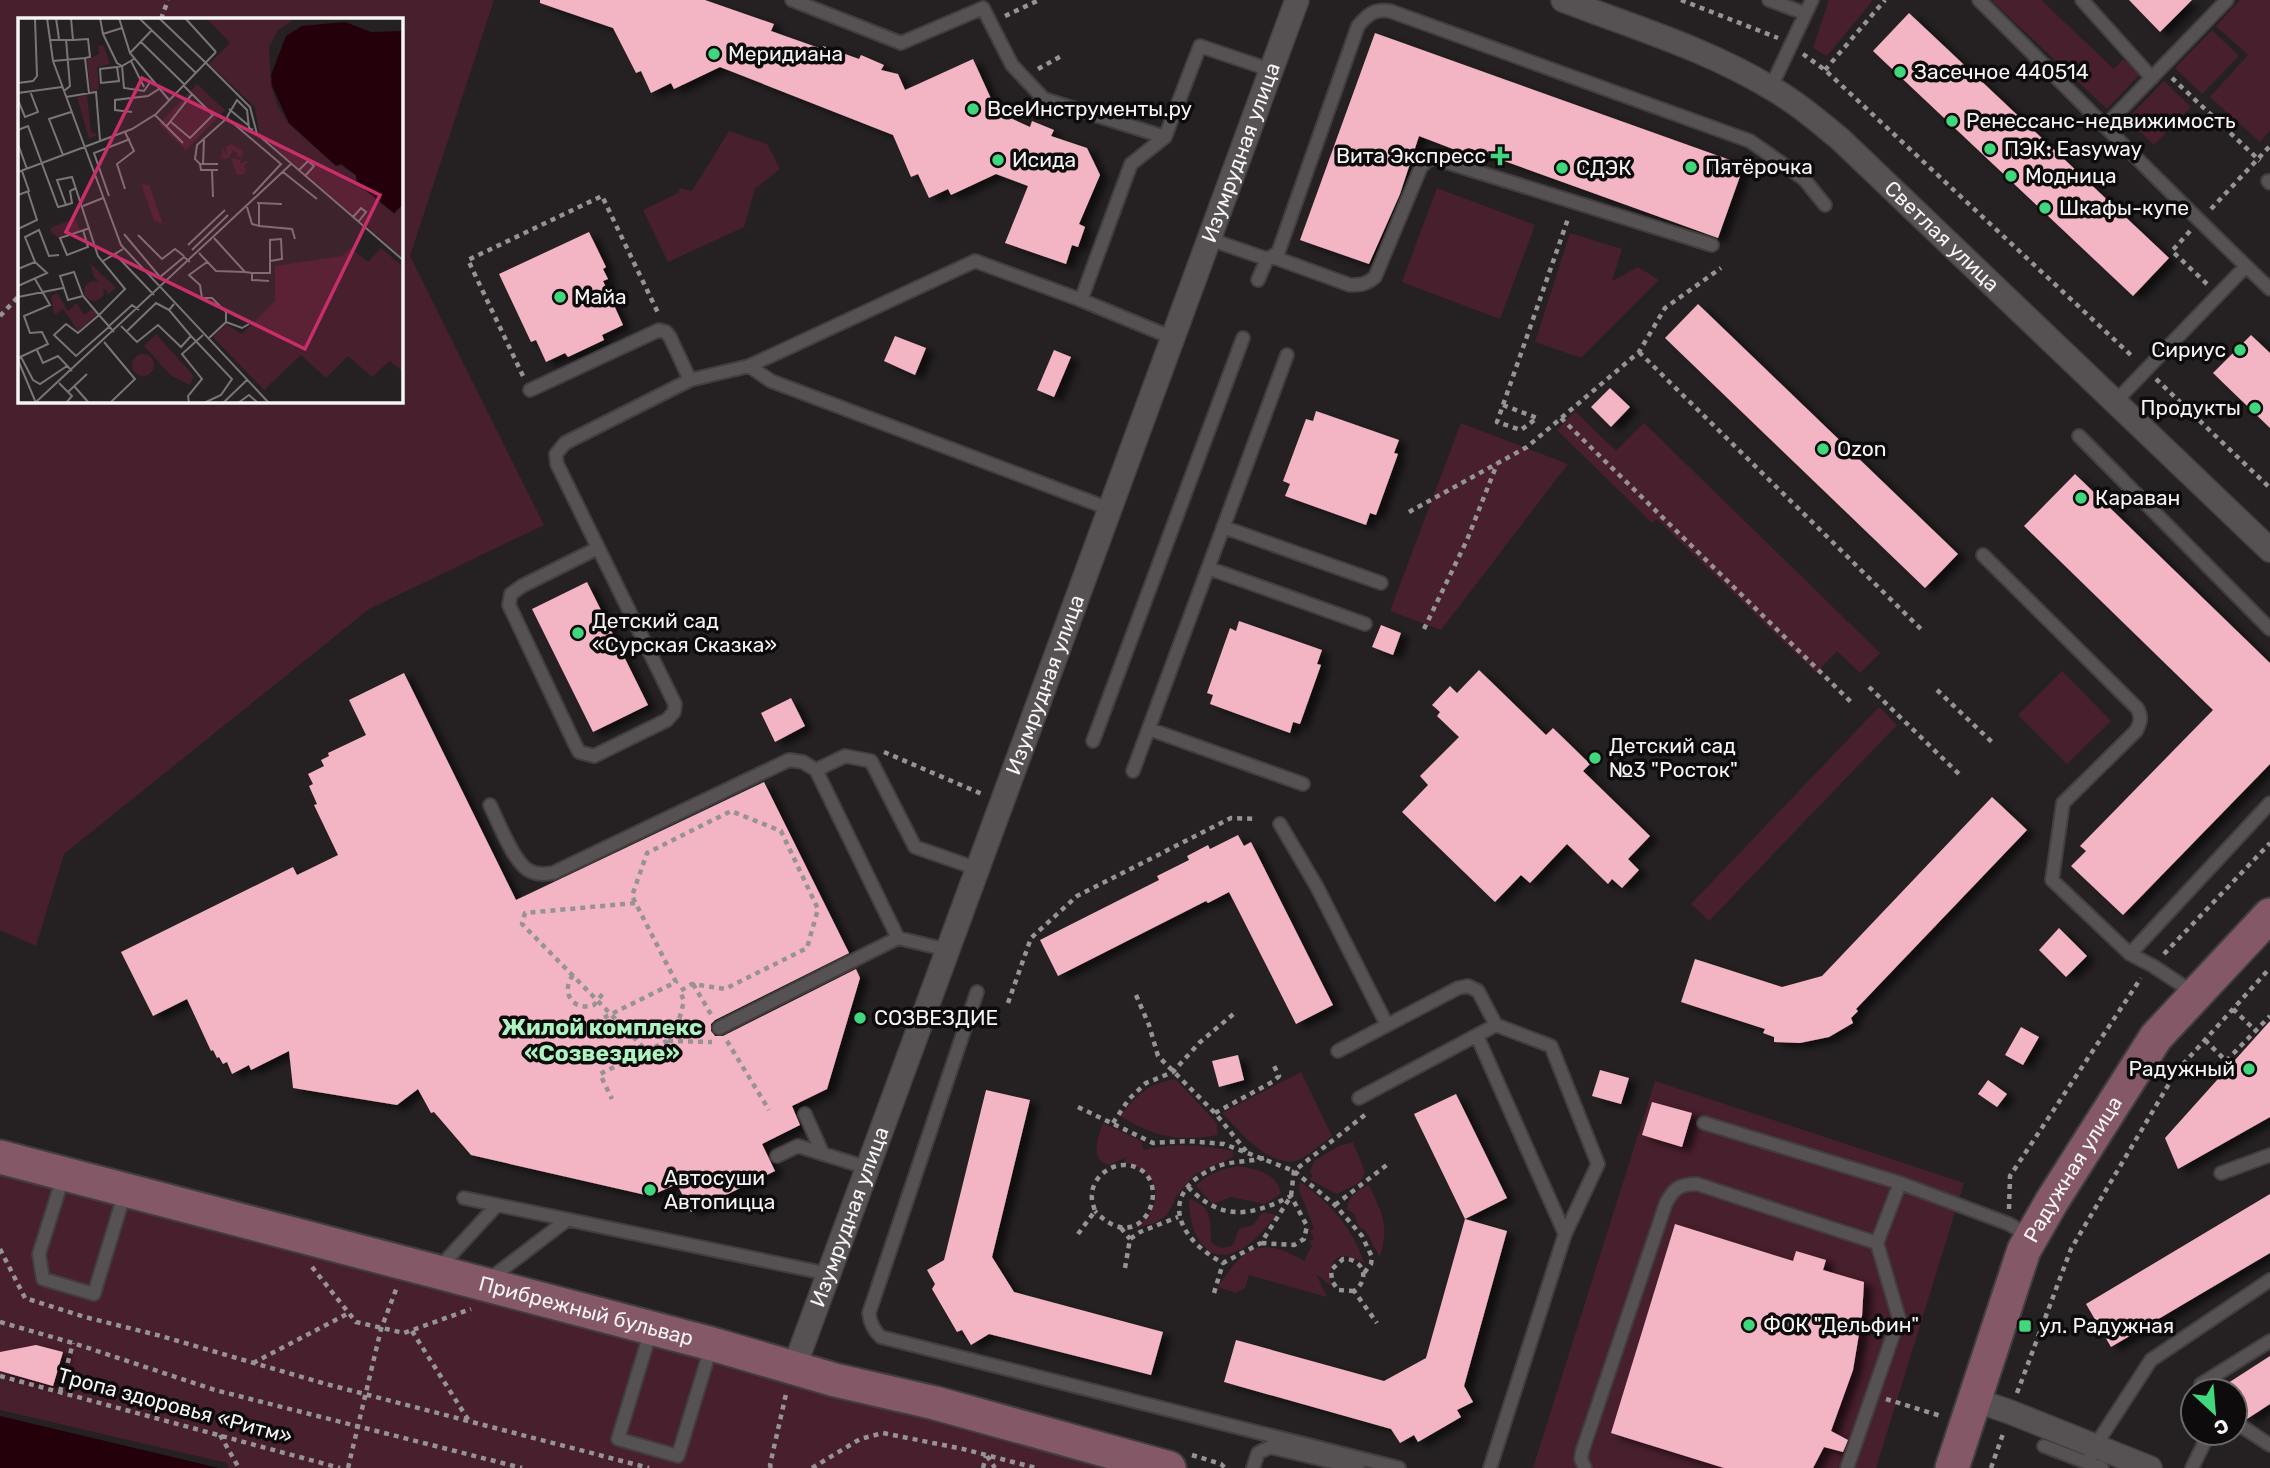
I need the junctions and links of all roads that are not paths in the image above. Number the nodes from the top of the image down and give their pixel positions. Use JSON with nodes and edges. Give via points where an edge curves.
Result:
{"nodes":[{"id":1,"x":792,"y":0,"type":"edge"},
{"id":2,"x":1297,"y":0,"type":"edge"},
{"id":3,"x":1563,"y":0,"type":"edge"},
{"id":4,"x":1769,"y":0,"type":"edge"},
{"id":5,"x":1812,"y":0,"type":"edge"},
{"id":6,"x":1979,"y":0,"type":"edge"},
{"id":7,"x":2082,"y":0,"type":"edge"},
{"id":8,"x":2227,"y":0,"type":"edge"},
{"id":9,"x":981,"y":4,"type":"edge"},
{"id":10,"x":1804,"y":13,"type":"junction"},
{"id":11,"x":1271,"y":70,"type":"junction"},
{"id":12,"x":2157,"y":73,"type":"junction"},
{"id":13,"x":1771,"y":87,"type":"junction"},
{"id":14,"x":2106,"y":125,"type":"junction"},
{"id":15,"x":1165,"y":137,"type":"junction"},
{"id":16,"x":1825,"y":205,"type":"dead end"},
{"id":17,"x":1209,"y":239,"type":"junction"},
{"id":18,"x":1712,"y":245,"type":"dead end"},
{"id":19,"x":1270,"y":258,"type":"junction"},
{"id":20,"x":2246,"y":266,"type":"junction"},
{"id":21,"x":1258,"y":280,"type":"dead end"},
{"id":22,"x":2270,"y":289,"type":"edge"},
{"id":23,"x":1081,"y":300,"type":"junction"},
{"id":24,"x":1173,"y":338,"type":"junction"},
{"id":25,"x":1243,"y":338,"type":"dead end"},
{"id":26,"x":1287,"y":355,"type":"dead end"},
{"id":27,"x":749,"y":366,"type":"junction"},
{"id":28,"x":690,"y":380,"type":"junction"},
{"id":29,"x":530,"y":390,"type":"road end"},
{"id":30,"x":2115,"y":402,"type":"junction"},
{"id":31,"x":2079,"y":436,"type":"dead end"},
{"id":32,"x":1110,"y":509,"type":"junction"},
{"id":33,"x":1223,"y":527,"type":"junction"},
{"id":34,"x":598,"y":548,"type":"junction"},
{"id":35,"x":2270,"y":550,"type":"edge"},
{"id":36,"x":1983,"y":555,"type":"dead end"},
{"id":37,"x":1208,"y":568,"type":"junction"},
{"id":38,"x":1381,"y":583,"type":"dead end"},
{"id":39,"x":1365,"y":624,"type":"dead end"},
{"id":40,"x":2270,"y":629,"type":"edge"},
{"id":41,"x":1149,"y":729,"type":"junction"},
{"id":42,"x":1093,"y":741,"type":"dead end"},
{"id":43,"x":816,"y":770,"type":"junction"},
{"id":44,"x":1133,"y":771,"type":"dead end"},
{"id":45,"x":1303,"y":784,"type":"dead end"},
{"id":46,"x":2270,"y":803,"type":"edge"},
{"id":47,"x":490,"y":805,"type":"dead end"},
{"id":48,"x":1280,"y":824,"type":"dead end"},
{"id":49,"x":978,"y":869,"type":"junction"},
{"id":50,"x":2270,"y":915,"type":"edge"},
{"id":51,"x":898,"y":938,"type":"junction"},
{"id":52,"x":948,"y":950,"type":"junction"},
{"id":53,"x":2130,"y":954,"type":"junction"},
{"id":54,"x":977,"y":992,"type":"dead end"},
{"id":55,"x":2196,"y":994,"type":"junction"},
{"id":56,"x":1387,"y":1025,"type":"junction"},
{"id":57,"x":1496,"y":1026,"type":"junction"},
{"id":58,"x":719,"y":1028,"type":"road end"},
{"id":59,"x":1477,"y":1036,"type":"junction"},
{"id":60,"x":1338,"y":1051,"type":"dead end"},
{"id":61,"x":1359,"y":1098,"type":"dead end"},
{"id":62,"x":805,"y":1114,"type":"dead end"},
{"id":63,"x":1704,"y":1124,"type":"dead end"},
{"id":64,"x":822,"y":1153,"type":"junction"},
{"id":65,"x":2270,"y":1155,"type":"edge"},
{"id":66,"x":777,"y":1156,"type":"dead end"},
{"id":67,"x":0,"y":1157,"type":"edge"},
{"id":68,"x":868,"y":1168,"type":"junction"},
{"id":69,"x":64,"y":1173,"type":"junction"},
{"id":70,"x":2221,"y":1173,"type":"dead end"},
{"id":71,"x":1900,"y":1183,"type":"junction"},
{"id":72,"x":126,"y":1188,"type":"junction"},
{"id":73,"x":464,"y":1198,"type":"dead end"},
{"id":74,"x":497,"y":1205,"type":"junction"},
{"id":75,"x":567,"y":1220,"type":"junction"},
{"id":76,"x":1565,"y":1234,"type":"junction"},
{"id":77,"x":2031,"y":1238,"type":"junction"},
{"id":78,"x":1877,"y":1243,"type":"junction"},
{"id":79,"x":436,"y":1270,"type":"junction"},
{"id":80,"x":828,"y":1274,"type":"junction"},
{"id":81,"x":2270,"y":1280,"type":"edge"},
{"id":82,"x":483,"y":1294,"type":"junction"},
{"id":83,"x":652,"y":1328,"type":"junction"},
{"id":84,"x":2270,"y":1341,"type":"edge"},
{"id":85,"x":712,"y":1343,"type":"junction"},
{"id":86,"x":2212,"y":1377,"type":"edge"},
{"id":87,"x":790,"y":1379,"type":"junction"},
{"id":88,"x":1975,"y":1400,"type":"junction"},
{"id":89,"x":2249,"y":1431,"type":"edge"},
{"id":90,"x":2270,"y":1445,"type":"edge"},
{"id":91,"x":2044,"y":1446,"type":"dead end"},
{"id":92,"x":2202,"y":1447,"type":"edge"},
{"id":93,"x":2092,"y":1454,"type":"junction"},
{"id":94,"x":1169,"y":1468,"type":"edge"},
{"id":95,"x":1254,"y":1468,"type":"edge"},
{"id":96,"x":1358,"y":1468,"type":"edge"},
{"id":97,"x":1399,"y":1468,"type":"edge"},
{"id":98,"x":1490,"y":1468,"type":"edge"},
{"id":99,"x":1585,"y":1468,"type":"edge"},
{"id":100,"x":1847,"y":1468,"type":"edge"},
{"id":101,"x":1952,"y":1468,"type":"edge"},
{"id":102,"x":2102,"y":1468,"type":"edge"},
{"id":103,"x":2150,"y":1468,"type":"edge"},
{"id":104,"x":2192,"y":1468,"type":"edge"}],
"edges":[{"from":1,"to":9,"type":"lane","via":[[901,43]]},
{"from":2,"to":11,"type":"street","name":"Изумрудная улица"},
{"from":3,"to":13,"type":"street","name":"Светлая улица","via":[[1721,61]]},
{"from":4,"to":10,"type":"lane"},
{"from":5,"to":10,"type":"lane"},
{"from":6,"to":14,"type":"lane"},
{"from":7,"to":12,"type":"lane"},
{"from":8,"to":12,"type":"lane"},
{"from":9,"to":15,"type":"lane","via":[[1012,65],[1044,99]]},
{"from":10,"to":13,"type":"lane"},
{"from":11,"to":15,"type":"lane","via":[[1200,46]]},
{"from":11,"to":17,"type":"street","name":"Изумрудная улица"},
{"from":12,"to":14,"type":"lane"},
{"from":13,"to":30,"type":"street","name":"Светлая улица","via":[[1840,139]]},
{"from":14,"to":20,"type":"lane"},
{"from":15,"to":23,"type":"lane","via":[[1131,164]]},
{"from":16,"to":19,"type":"lane","via":[[1804,179],[1750,141],[1379,10],[1358,26],[1281,247]]},
{"from":17,"to":19,"type":"lane"},
{"from":17,"to":24,"type":"street","name":"Изумрудная улица"},
{"from":18,"to":19,"type":"lane","via":[[1433,158],[1421,167],[1370,282],[1350,285]]},
{"from":19,"to":21,"type":"lane"},
{"from":20,"to":22,"type":"lane"},
{"from":20,"to":30,"type":"lane"},
{"from":23,"to":24,"type":"lane"},
{"from":23,"to":27,"type":"lane","via":[[975,261]]},
{"from":24,"to":32,"type":"street","name":"Изумрудная улица"},
{"from":25,"to":42,"type":"lane"},
{"from":26,"to":33,"type":"lane"},
{"from":27,"to":28,"type":"lane"},
{"from":27,"to":32,"type":"lane","via":[[771,381]]},
{"from":28,"to":29,"type":"lane","via":[[670,337],[659,330]]},
{"from":28,"to":34,"type":"lane","via":[[559,447],[556,464]]},
{"from":30,"to":35,"type":"street","name":"Светлая улица"},
{"from":31,"to":40,"type":"lane"},
{"from":32,"to":49,"type":"street","name":"Изумрудная улица"},
{"from":33,"to":37,"type":"lane"},
{"from":33,"to":38,"type":"lane"},
{"from":34,"to":34,"type":"lane","via":[[676,704],[667,720],[594,756],[579,752],[509,605],[511,594],[522,586]]},
{"from":36,"to":53,"type":"lane","via":[[2141,715],[2136,731],[2063,803],[2052,880]]},
{"from":37,"to":39,"type":"lane"},
{"from":37,"to":41,"type":"lane"},
{"from":41,"to":44,"type":"lane"},
{"from":41,"to":45,"type":"lane"},
{"from":43,"to":47,"type":"lane","via":[[789,760],[553,873],[530,871],[521,864]]},
{"from":43,"to":49,"type":"lane","via":[[845,756],[871,761],[915,846]]},
{"from":43,"to":51,"type":"lane"},
{"from":46,"to":53,"type":"lane"},
{"from":48,"to":56,"type":"lane"},
{"from":49,"to":52,"type":"street","name":"Изумрудная улица"},
{"from":50,"to":55,"type":"main road","name":"Радужная улица"},
{"from":51,"to":52,"type":"lane"},
{"from":51,"to":58,"type":"lane"},
{"from":52,"to":68,"type":"street","name":"Изумрудная улица"},
{"from":53,"to":55,"type":"lane"},
{"from":54,"to":97,"type":"lane","via":[[869,1313],[875,1332]]},
{"from":55,"to":77,"type":"main road","name":"Радужная улица","via":[[2156,1037]]},
{"from":56,"to":57,"type":"lane","via":[[1468,986],[1478,991]]},
{"from":56,"to":60,"type":"lane"},
{"from":57,"to":59,"type":"lane"},
{"from":57,"to":76,"type":"lane","via":[[1551,1046],[1598,1164]]},
{"from":59,"to":61,"type":"lane"},
{"from":59,"to":76,"type":"lane"},
{"from":62,"to":64,"type":"lane"},
{"from":63,"to":71,"type":"lane"},
{"from":64,"to":66,"type":"lane","via":[[798,1146]]},
{"from":64,"to":68,"type":"lane"},
{"from":65,"to":70,"type":"lane"},
{"from":67,"to":69,"type":"main road","name":"Прибрежный бульвар"},
{"from":68,"to":80,"type":"street","name":"Изумрудная улица"},
{"from":69,"to":72,"type":"main road","name":"Прибрежный бульвар"},
{"from":69,"to":72,"type":"lane","via":[[39,1254],[43,1279],[94,1294]]},
{"from":71,"to":77,"type":"lane","via":[[2009,1224]]},
{"from":71,"to":78,"type":"lane"},
{"from":72,"to":79,"type":"main road","name":"Прибрежный бульвар"},
{"from":73,"to":74,"type":"lane"},
{"from":74,"to":75,"type":"lane"},
{"from":74,"to":79,"type":"lane"},
{"from":75,"to":80,"type":"lane"},
{"from":75,"to":82,"type":"lane"},
{"from":76,"to":98,"type":"lane"},
{"from":77,"to":88,"type":"main road","name":"Радужная улица"},
{"from":78,"to":99,"type":"lane","via":[[1697,1184],[1674,1189],[1582,1452]]},
{"from":78,"to":100,"type":"lane","via":[[1899,1318]]},
{"from":79,"to":82,"type":"main road","name":"Прибрежный бульвар"},
{"from":80,"to":87,"type":"street","name":"Изумрудная улица"},
{"from":81,"to":93,"type":"lane","via":[[2151,1360]]},
{"from":82,"to":83,"type":"main road","name":"Прибрежный бульвар"},
{"from":83,"to":85,"type":"main road","name":"Прибрежный бульвар"},
{"from":83,"to":85,"type":"lane","via":[[618,1439],[678,1455]]},
{"from":84,"to":86,"type":"lane"},
{"from":85,"to":87,"type":"main road","name":"Прибрежный бульвар"},
{"from":87,"to":94,"type":"main road","name":"Прибрежный бульвар","via":[[835,1380],[934,1403]]},
{"from":88,"to":93,"type":"street","via":[[2010,1412]]},
{"from":88,"to":101,"type":"main road","name":"Радужная улица"},
{"from":89,"to":90,"type":"lane"},
{"from":91,"to":93,"type":"lane"},
{"from":92,"to":104,"type":"lane"},
{"from":93,"to":102,"type":"lane"},
{"from":93,"to":103,"type":"street"},
{"from":95,"to":96,"type":"lane","via":[[1258,1453],[1270,1447]]}]}
